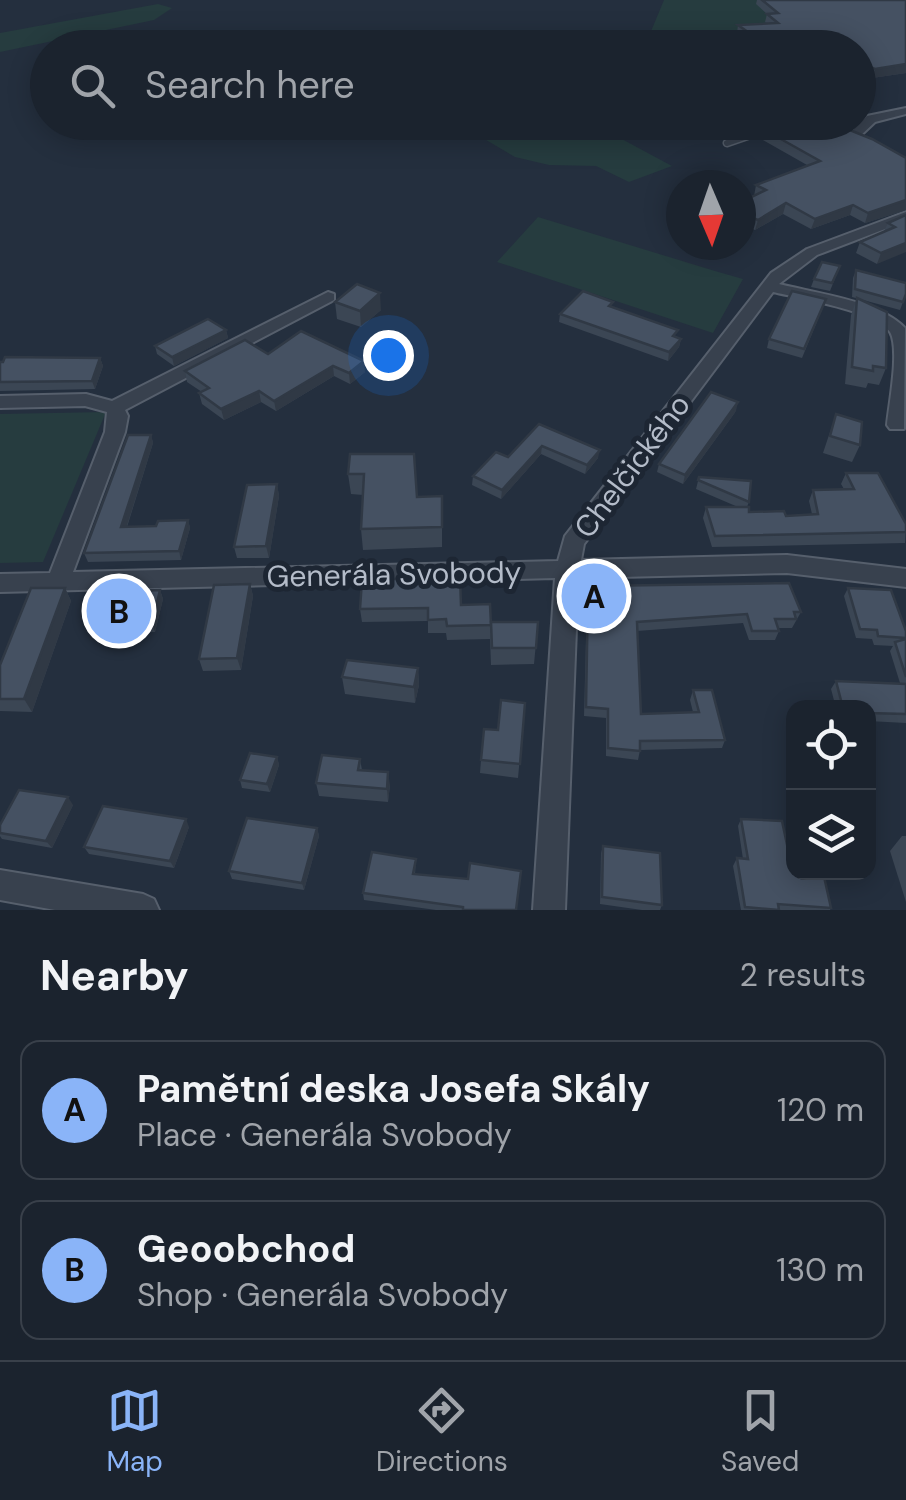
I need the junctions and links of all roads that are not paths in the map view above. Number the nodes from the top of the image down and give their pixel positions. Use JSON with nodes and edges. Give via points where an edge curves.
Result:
{"nodes":[{"id":1,"x":906,"y":112,"type":"edge"},
{"id":2,"x":876,"y":118,"type":"edge"},
{"id":3,"x":736,"y":140,"type":"edge"},
{"id":4,"x":727,"y":143,"type":"dead end"},
{"id":5,"x":906,"y":216,"type":"edge"},
{"id":6,"x":769,"y":286,"type":"junction"},
{"id":7,"x":328,"y":298,"type":"dead end"},
{"id":8,"x":0,"y":402,"type":"edge"},
{"id":9,"x":114,"y":408,"type":"junction"},
{"id":10,"x":897,"y":425,"type":"dead end"},
{"id":11,"x":567,"y":569,"type":"junction"},
{"id":12,"x":906,"y":578,"type":"edge"},
{"id":13,"x":58,"y":582,"type":"junction"},
{"id":14,"x":0,"y":583,"type":"edge"},
{"id":15,"x":0,"y":885,"type":"edge"},
{"id":16,"x":143,"y":910,"type":"edge"},
{"id":17,"x":549,"y":910,"type":"edge"}],
"edges":[{"from":1,"to":2,"type":"street"},
{"from":3,"to":4,"type":"lane"},
{"from":5,"to":6,"type":"street","name":"Chelčického","via":[[802,258]]},
{"from":6,"to":10,"type":"street","via":[[895,325]]},
{"from":6,"to":11,"type":"street","name":"Chelčického","via":[[573,542]]},
{"from":7,"to":9,"type":"street"},
{"from":8,"to":9,"type":"street","via":[[96,400]]},
{"from":9,"to":13,"type":"street","via":[[115,432]]},
{"from":11,"to":12,"type":"street","name":"Generála Svobody","via":[[786,564]]},
{"from":11,"to":13,"type":"street","name":"Generála Svobody"},
{"from":11,"to":17,"type":"street","name":"Chelčického"},
{"from":13,"to":14,"type":"street","name":"Generála Svobody"},
{"from":15,"to":16,"type":"street"}]}
